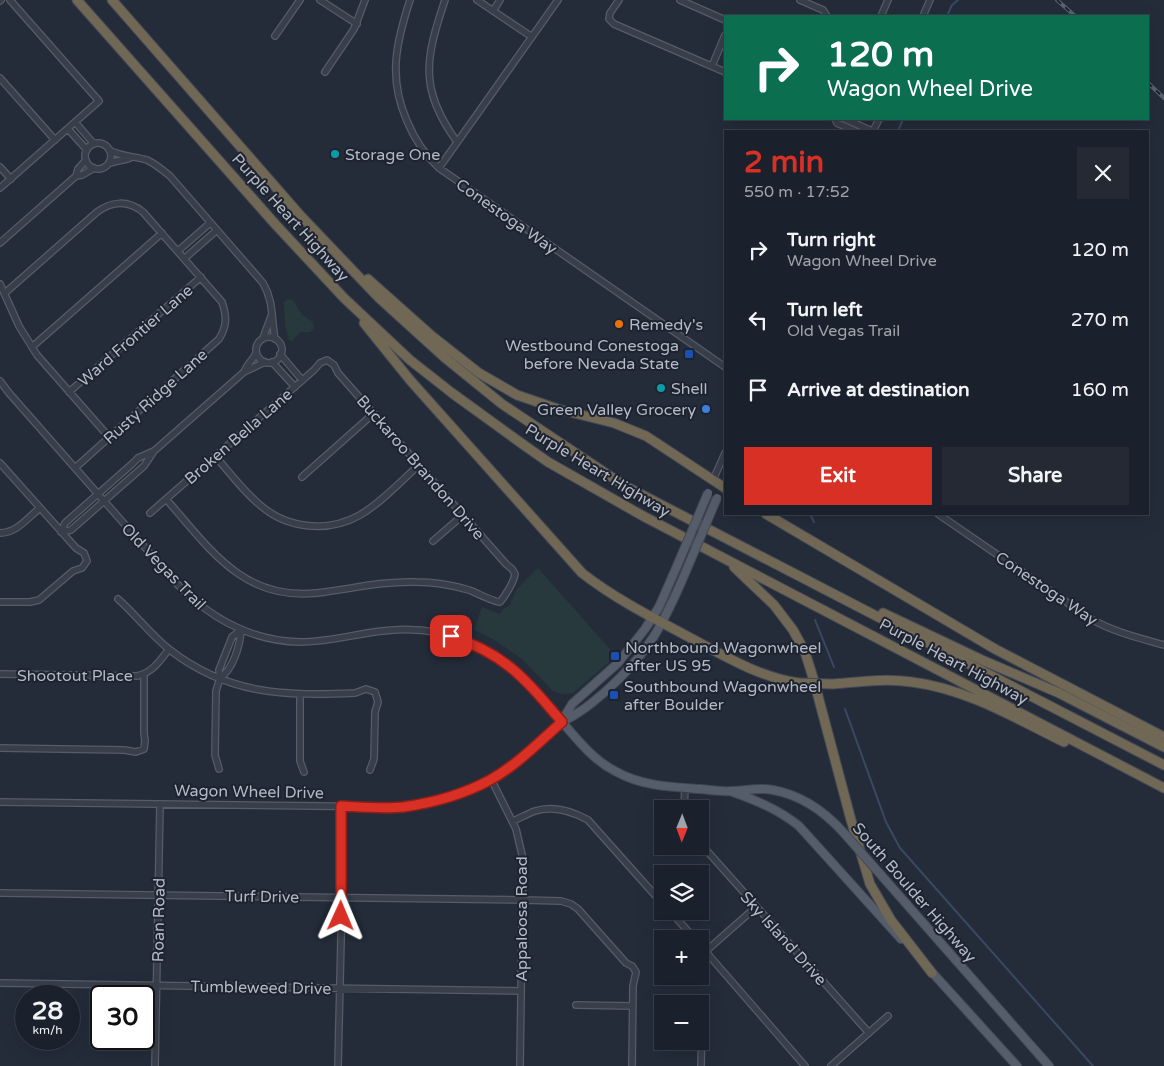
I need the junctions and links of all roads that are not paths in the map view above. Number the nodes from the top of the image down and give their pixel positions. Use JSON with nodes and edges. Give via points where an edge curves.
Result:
{"nodes":[{"id":1,"x":10,"y":0,"type":"edge"},
{"id":2,"x":77,"y":0,"type":"edge"},
{"id":3,"x":112,"y":0,"type":"edge"},
{"id":4,"x":300,"y":0,"type":"edge"},
{"id":5,"x":320,"y":0,"type":"edge"},
{"id":6,"x":365,"y":0,"type":"edge"},
{"id":7,"x":410,"y":0,"type":"edge"},
{"id":8,"x":445,"y":0,"type":"edge"},
{"id":9,"x":477,"y":0,"type":"edge"},
{"id":10,"x":500,"y":0,"type":"edge"},
{"id":11,"x":558,"y":0,"type":"edge"},
{"id":12,"x":619,"y":0,"type":"edge"},
{"id":13,"x":680,"y":0,"type":"edge"},
{"id":14,"x":800,"y":0,"type":"edge"},
{"id":15,"x":888,"y":0,"type":"edge"},
{"id":16,"x":930,"y":0,"type":"edge"},
{"id":17,"x":494,"y":11,"type":"junction"},
{"id":18,"x":826,"y":14,"type":"edge"},
{"id":19,"x":881,"y":15,"type":"edge"},
{"id":20,"x":923,"y":15,"type":"edge"},
{"id":21,"x":724,"y":20,"type":"edge"},
{"id":22,"x":356,"y":24,"type":"junction"},
{"id":23,"x":275,"y":36,"type":"dead end"},
{"id":24,"x":532,"y":37,"type":"junction"},
{"id":25,"x":724,"y":37,"type":"edge"},
{"id":26,"x":712,"y":66,"type":"junction"},
{"id":27,"x":325,"y":72,"type":"dead end"},
{"id":28,"x":724,"y":72,"type":"edge"},
{"id":29,"x":0,"y":78,"type":"edge"},
{"id":30,"x":836,"y":120,"type":"edge"},
{"id":31,"x":847,"y":120,"type":"edge"},
{"id":32,"x":75,"y":122,"type":"junction"},
{"id":33,"x":68,"y":129,"type":"junction"},
{"id":34,"x":853,"y":130,"type":"edge"},
{"id":35,"x":870,"y":130,"type":"edge"},
{"id":36,"x":55,"y":140,"type":"junction"},
{"id":37,"x":457,"y":142,"type":"junction"},
{"id":38,"x":94,"y":144,"type":"junction"},
{"id":39,"x":87,"y":150,"type":"junction"},
{"id":40,"x":109,"y":150,"type":"junction"},
{"id":41,"x":130,"y":158,"type":"junction"},
{"id":42,"x":86,"y":160,"type":"junction"},
{"id":43,"x":108,"y":164,"type":"junction"},
{"id":44,"x":0,"y":167,"type":"edge"},
{"id":45,"x":94,"y":168,"type":"junction"},
{"id":46,"x":439,"y":168,"type":"junction"},
{"id":47,"x":76,"y":176,"type":"junction"},
{"id":48,"x":10,"y":179,"type":"junction"},
{"id":49,"x":0,"y":188,"type":"edge"},
{"id":50,"x":300,"y":215,"type":"junction"},
{"id":51,"x":210,"y":223,"type":"junction"},
{"id":52,"x":217,"y":230,"type":"junction"},
{"id":53,"x":162,"y":233,"type":"junction"},
{"id":54,"x":2,"y":240,"type":"edge"},
{"id":55,"x":178,"y":251,"type":"junction"},
{"id":56,"x":185,"y":258,"type":"junction"},
{"id":57,"x":201,"y":277,"type":"junction"},
{"id":58,"x":0,"y":284,"type":"edge"},
{"id":59,"x":5,"y":293,"type":"junction"},
{"id":60,"x":344,"y":298,"type":"junction"},
{"id":61,"x":272,"y":314,"type":"junction"},
{"id":62,"x":263,"y":338,"type":"junction"},
{"id":63,"x":275,"y":339,"type":"junction"},
{"id":64,"x":32,"y":347,"type":"junction"},
{"id":65,"x":256,"y":353,"type":"junction"},
{"id":66,"x":280,"y":354,"type":"junction"},
{"id":67,"x":327,"y":360,"type":"joint"},
{"id":68,"x":264,"y":362,"type":"junction"},
{"id":69,"x":272,"y":362,"type":"junction"},
{"id":70,"x":724,"y":366,"type":"edge"},
{"id":71,"x":244,"y":372,"type":"junction"},
{"id":72,"x":302,"y":380,"type":"junction"},
{"id":73,"x":0,"y":381,"type":"edge"},
{"id":74,"x":295,"y":387,"type":"junction"},
{"id":75,"x":69,"y":392,"type":"junction"},
{"id":76,"x":373,"y":414,"type":"junction"},
{"id":77,"x":109,"y":437,"type":"junction"},
{"id":78,"x":154,"y":452,"type":"junction"},
{"id":79,"x":724,"y":455,"type":"edge"},
{"id":80,"x":216,"y":456,"type":"junction"},
{"id":81,"x":0,"y":463,"type":"edge"},
{"id":82,"x":419,"y":466,"type":"junction"},
{"id":83,"x":75,"y":468,"type":"junction"},
{"id":84,"x":302,"y":476,"type":"dead end"},
{"id":85,"x":713,"y":480,"type":"junction"},
{"id":86,"x":724,"y":485,"type":"edge"},
{"id":87,"x":99,"y":494,"type":"junction"},
{"id":88,"x":166,"y":499,"type":"junction"},
{"id":89,"x":104,"y":501,"type":"junction"},
{"id":90,"x":40,"y":508,"type":"junction"},
{"id":91,"x":150,"y":513,"type":"dead end"},
{"id":92,"x":463,"y":515,"type":"junction"},
{"id":93,"x":768,"y":515,"type":"edge"},
{"id":94,"x":939,"y":515,"type":"edge"},
{"id":95,"x":61,"y":532,"type":"junction"},
{"id":96,"x":0,"y":533,"type":"edge"},
{"id":97,"x":433,"y":541,"type":"dead end"},
{"id":98,"x":724,"y":559,"type":"junction"},
{"id":99,"x":776,"y":564,"type":"junction"},
{"id":100,"x":118,"y":599,"type":"dead end"},
{"id":101,"x":0,"y":602,"type":"edge"},
{"id":102,"x":652,"y":619,"type":"junction"},
{"id":103,"x":662,"y":624,"type":"junction"},
{"id":104,"x":241,"y":630,"type":"junction"},
{"id":105,"x":1164,"y":645,"type":"edge"},
{"id":106,"x":169,"y":649,"type":"junction"},
{"id":107,"x":0,"y":674,"type":"edge"},
{"id":108,"x":144,"y":675,"type":"junction"},
{"id":109,"x":220,"y":678,"type":"junction"},
{"id":110,"x":300,"y":695,"type":"junction"},
{"id":111,"x":562,"y":722,"type":"junction"},
{"id":112,"x":1164,"y":737,"type":"edge"},
{"id":113,"x":1164,"y":747,"type":"edge"},
{"id":114,"x":0,"y":748,"type":"edge"},
{"id":115,"x":1164,"y":765,"type":"edge"},
{"id":116,"x":219,"y":769,"type":"dead end"},
{"id":117,"x":370,"y":770,"type":"dead end"},
{"id":118,"x":304,"y":772,"type":"dead end"},
{"id":119,"x":491,"y":779,"type":"junction"},
{"id":120,"x":685,"y":788,"type":"junction"},
{"id":121,"x":1164,"y":789,"type":"edge"},
{"id":122,"x":730,"y":791,"type":"junction"},
{"id":123,"x":684,"y":800,"type":"edge"},
{"id":124,"x":0,"y":802,"type":"edge"},
{"id":125,"x":160,"y":804,"type":"junction"},
{"id":126,"x":341,"y":806,"type":"junction"},
{"id":127,"x":513,"y":821,"type":"junction"},
{"id":128,"x":709,"y":853,"type":"edge"},
{"id":129,"x":0,"y":893,"type":"edge"},
{"id":130,"x":654,"y":894,"type":"edge"},
{"id":131,"x":159,"y":895,"type":"junction"},
{"id":132,"x":342,"y":897,"type":"junction"},
{"id":133,"x":524,"y":900,"type":"junction"},
{"id":134,"x":756,"y":907,"type":"junction"},
{"id":135,"x":678,"y":920,"type":"edge"},
{"id":136,"x":687,"y":930,"type":"edge"},
{"id":137,"x":709,"y":948,"type":"edge"},
{"id":138,"x":709,"y":954,"type":"edge"},
{"id":139,"x":932,"y":972,"type":"junction"},
{"id":140,"x":0,"y":983,"type":"edge"},
{"id":141,"x":156,"y":986,"type":"junction"},
{"id":142,"x":339,"y":988,"type":"junction"},
{"id":143,"x":521,"y":990,"type":"junction"},
{"id":144,"x":576,"y":1005,"type":"dead end"},
{"id":145,"x":633,"y":1006,"type":"junction"},
{"id":146,"x":888,"y":1016,"type":"dead end"},
{"id":147,"x":868,"y":1033,"type":"junction"},
{"id":148,"x":701,"y":1050,"type":"edge"},
{"id":149,"x":155,"y":1066,"type":"edge"},
{"id":150,"x":338,"y":1066,"type":"edge"},
{"id":151,"x":520,"y":1066,"type":"edge"},
{"id":152,"x":632,"y":1066,"type":"edge"},
{"id":153,"x":701,"y":1066,"type":"edge"},
{"id":154,"x":805,"y":1066,"type":"edge"},
{"id":155,"x":831,"y":1066,"type":"edge"},
{"id":156,"x":1017,"y":1066,"type":"edge"},
{"id":157,"x":1050,"y":1066,"type":"edge"}],
"edges":[{"from":1,"to":32,"type":"street","via":[[99,101]]},
{"from":2,"to":60,"type":"highway","name":"Purple Heart Highway"},
{"from":3,"to":50,"type":"highway","name":"Purple Heart Highway"},
{"from":4,"to":23,"type":"street"},
{"from":5,"to":22,"type":"street"},
{"from":6,"to":22,"type":"street"},
{"from":7,"to":46,"type":"street","name":"Conestoga Way","via":[[397,47],[397,93],[413,134]]},
{"from":8,"to":37,"type":"street","via":[[430,52],[429,76],[436,109]]},
{"from":9,"to":17,"type":"street"},
{"from":10,"to":17,"type":"street"},
{"from":11,"to":24,"type":"street"},
{"from":12,"to":26,"type":"street","via":[[609,16],[614,24]]},
{"from":13,"to":21,"type":"street"},
{"from":14,"to":18,"type":"street"},
{"from":15,"to":19,"type":"street"},
{"from":16,"to":20,"type":"street"},
{"from":17,"to":24,"type":"street"},
{"from":22,"to":27,"type":"street"},
{"from":24,"to":37,"type":"street"},
{"from":25,"to":26,"type":"street"},
{"from":26,"to":28,"type":"street"},
{"from":29,"to":36,"type":"street"},
{"from":30,"to":34,"type":"street"},
{"from":31,"to":35,"type":"street"},
{"from":32,"to":33,"type":"street"},
{"from":32,"to":38,"type":"street"},
{"from":33,"to":36,"type":"street"},
{"from":33,"to":39,"type":"street"},
{"from":36,"to":48,"type":"street"},
{"from":37,"to":46,"type":"street"},
{"from":38,"to":39,"type":"street"},
{"from":38,"to":40,"type":"street"},
{"from":39,"to":42,"type":"street"},
{"from":40,"to":41,"type":"street"},
{"from":40,"to":43,"type":"street"},
{"from":41,"to":43,"type":"street"},
{"from":41,"to":51,"type":"street","via":[[147,160],[170,176]]},
{"from":42,"to":45,"type":"street"},
{"from":42,"to":47,"type":"street"},
{"from":43,"to":45,"type":"street"},
{"from":44,"to":48,"type":"street"},
{"from":45,"to":47,"type":"street"},
{"from":46,"to":70,"type":"street","name":"Conestoga Way"},
{"from":47,"to":54,"type":"street"},
{"from":48,"to":49,"type":"street"},
{"from":50,"to":85,"type":"highway","via":[[432,336],[479,374],[517,395],[614,423],[646,436]]},
{"from":50,"to":99,"type":"highway","name":"Purple Heart Highway","via":[[379,298],[502,404],[625,486]]},
{"from":51,"to":52,"type":"street"},
{"from":51,"to":55,"type":"street"},
{"from":52,"to":56,"type":"street"},
{"from":52,"to":61,"type":"street","via":[[262,282],[270,298]]},
{"from":53,"to":55,"type":"street"},
{"from":53,"to":59,"type":"street","via":[[137,208],[124,203],[111,204],[97,212]]},
{"from":53,"to":64,"type":"street"},
{"from":55,"to":56,"type":"street"},
{"from":56,"to":57,"type":"street"},
{"from":57,"to":75,"type":"street","name":"Ward Frontier Lane"},
{"from":57,"to":77,"type":"street","name":"Rusty Ridge Lane","via":[[222,302],[227,318],[224,332]]},
{"from":58,"to":59,"type":"street"},
{"from":59,"to":64,"type":"street"},
{"from":60,"to":98,"type":"highway","name":"Purple Heart Highway","via":[[410,360],[521,443],[599,492]]},
{"from":60,"to":102,"type":"highway","via":[[410,380],[570,560],[596,584]]},
{"from":61,"to":62,"type":"street"},
{"from":61,"to":63,"type":"street"},
{"from":62,"to":63,"type":"street"},
{"from":62,"to":65,"type":"street"},
{"from":63,"to":66,"type":"street","via":[[281,346]]},
{"from":64,"to":75,"type":"street"},
{"from":65,"to":68,"type":"street"},
{"from":65,"to":71,"type":"street"},
{"from":66,"to":69,"type":"street"},
{"from":66,"to":72,"type":"street"},
{"from":67,"to":72,"type":"street","name":"Broken Bella Lane"},
{"from":67,"to":76,"type":"street","name":"Buckaroo Brandon Drive"},
{"from":68,"to":69,"type":"street"},
{"from":68,"to":71,"type":"street"},
{"from":69,"to":74,"type":"street"},
{"from":71,"to":78,"type":"street"},
{"from":72,"to":74,"type":"street","name":"Broken Bella Lane"},
{"from":73,"to":83,"type":"street","name":"Old Vegas Trail"},
{"from":74,"to":80,"type":"street","name":"Broken Bella Lane"},
{"from":75,"to":77,"type":"street"},
{"from":76,"to":82,"type":"street","name":"Buckaroo Brandon Drive"},
{"from":76,"to":84,"type":"street"},
{"from":77,"to":83,"type":"street","name":"Rusty Ridge Lane"},
{"from":78,"to":87,"type":"street","via":[[138,458]]},
{"from":78,"to":89,"type":"street","via":[[144,466]]},
{"from":79,"to":85,"type":"street"},
{"from":80,"to":82,"type":"street","via":[[254,500],[269,512],[293,523],[314,526],[336,524],[359,515]]},
{"from":80,"to":88,"type":"street","name":"Broken Bella Lane"},
{"from":81,"to":90,"type":"street"},
{"from":82,"to":92,"type":"street","name":"Buckaroo Brandon Drive"},
{"from":83,"to":87,"type":"street","name":"Old Vegas Trail"},
{"from":85,"to":86,"type":"highway"},
{"from":85,"to":102,"type":"main road","name":"Wagon Wheel Drive","bridge":true},
{"from":86,"to":103,"type":"main road","name":"Wagon Wheel Drive","bridge":true},
{"from":87,"to":89,"type":"street","name":"Old Vegas Trail"},
{"from":87,"to":95,"type":"street","via":[[65,523]]},
{"from":88,"to":91,"type":"street","name":"Broken Bella Lane"},
{"from":88,"to":92,"type":"street","name":"Buckaroo Brandon Drive","via":[[223,563],[251,582],[275,590],[304,594],[388,582],[418,582],[458,587],[500,602],[516,574]]},
{"from":89,"to":95,"type":"street","via":[[71,530]]},
{"from":89,"to":104,"type":"street","name":"Old Vegas Trail","via":[[188,595],[220,620]]},
{"from":90,"to":95,"type":"street"},
{"from":90,"to":96,"type":"street","via":[[16,529]]},
{"from":92,"to":97,"type":"street"},
{"from":93,"to":112,"type":"highway","via":[[988,644]]},
{"from":94,"to":105,"type":"street","name":"Conestoga Way","via":[[1099,624]]},
{"from":95,"to":101,"type":"street","via":[[84,553],[87,561],[82,568],[72,571],[39,600]]},
{"from":98,"to":121,"type":"highway","name":"Purple Heart Highway"},
{"from":98,"to":139,"type":"highway","via":[[774,604],[805,652],[870,884],[891,920]]},
{"from":99,"to":113,"type":"highway","via":[[1059,693]]},
{"from":99,"to":115,"type":"highway","name":"Purple Heart Highway"},
{"from":100,"to":106,"type":"street"},
{"from":102,"to":103,"type":"highway"},
{"from":102,"to":111,"type":"main road","name":"Wagon Wheel Drive","via":[[628,652],[572,704]]},
{"from":103,"to":111,"type":"main road","name":"Wagon Wheel Drive","via":[[624,676],[581,712]]},
{"from":103,"to":121,"type":"highway","bridge":true,"via":[[745,667],[775,678],[832,684],[911,682],[951,690]]},
{"from":104,"to":109,"type":"street","via":[[232,637],[219,670]]},
{"from":104,"to":111,"type":"street","name":"Old Vegas Trail","via":[[300,642],[400,629],[451,636],[488,651],[511,666]]},
{"from":106,"to":108,"type":"street","name":"Shootout Place"},
{"from":106,"to":109,"type":"street","via":[[199,669]]},
{"from":107,"to":108,"type":"street","name":"Shootout Place"},
{"from":108,"to":114,"type":"street","via":[[144,749],[136,752]]},
{"from":109,"to":110,"type":"street","via":[[254,690]]},
{"from":109,"to":116,"type":"street","via":[[216,691],[215,755]]},
{"from":110,"to":117,"type":"street","via":[[355,693],[366,689],[375,692],[378,702],[374,759]]},
{"from":110,"to":118,"type":"street","via":[[300,762]]},
{"from":111,"to":119,"type":"street","name":"Wagon Wheel Drive"},
{"from":111,"to":120,"type":"main road","name":"South Boulder Highway","via":[[590,753],[615,771],[643,783]]},
{"from":119,"to":126,"type":"street","name":"Wagon Wheel Drive","via":[[453,795],[411,805]]},
{"from":119,"to":127,"type":"street","name":"Appaloosa Road"},
{"from":120,"to":122,"type":"main road","name":"South Boulder Highway"},
{"from":120,"to":123,"type":"street"},
{"from":122,"to":139,"type":"main road","name":"South Boulder Highway","via":[[762,803],[799,826]]},
{"from":122,"to":157,"type":"main road","name":"South Boulder Highway","bridge":true,"via":[[770,789],[785,792],[821,811]]},
{"from":124,"to":125,"type":"street","name":"Wagon Wheel Drive"},
{"from":125,"to":126,"type":"street","name":"Wagon Wheel Drive"},
{"from":125,"to":131,"type":"street","name":"Roan Road"},
{"from":126,"to":132,"type":"street"},
{"from":127,"to":130,"type":"street","via":[[549,808],[572,812],[588,820]]},
{"from":127,"to":133,"type":"street","name":"Appaloosa Road","via":[[521,847]]},
{"from":128,"to":134,"type":"street","name":"Sky Island Drive"},
{"from":129,"to":131,"type":"street","name":"Turf Drive"},
{"from":131,"to":132,"type":"street","name":"Turf Drive"},
{"from":131,"to":141,"type":"street","name":"Roan Road"},
{"from":132,"to":133,"type":"street","name":"Turf Drive"},
{"from":132,"to":142,"type":"street"},
{"from":133,"to":143,"type":"street","name":"Appaloosa Road"},
{"from":133,"to":145,"type":"street","name":"Turf Drive","via":[[561,901],[578,909],[636,972]]},
{"from":134,"to":137,"type":"street"},
{"from":134,"to":147,"type":"street","name":"Sky Island Drive"},
{"from":135,"to":136,"type":"street"},
{"from":138,"to":154,"type":"street"},
{"from":139,"to":156,"type":"main road","name":"South Boulder Highway"},
{"from":140,"to":141,"type":"street","name":"Tumbleweed Drive"},
{"from":141,"to":142,"type":"street","name":"Tumbleweed Drive"},
{"from":141,"to":149,"type":"street","name":"Roan Road"},
{"from":142,"to":143,"type":"street","name":"Tumbleweed Drive"},
{"from":142,"to":150,"type":"street"},
{"from":143,"to":151,"type":"street","name":"Appaloosa Road"},
{"from":144,"to":145,"type":"street"},
{"from":145,"to":152,"type":"street","name":"Turf Drive"},
{"from":146,"to":147,"type":"street"},
{"from":147,"to":155,"type":"street"},
{"from":148,"to":153,"type":"street"}]}
